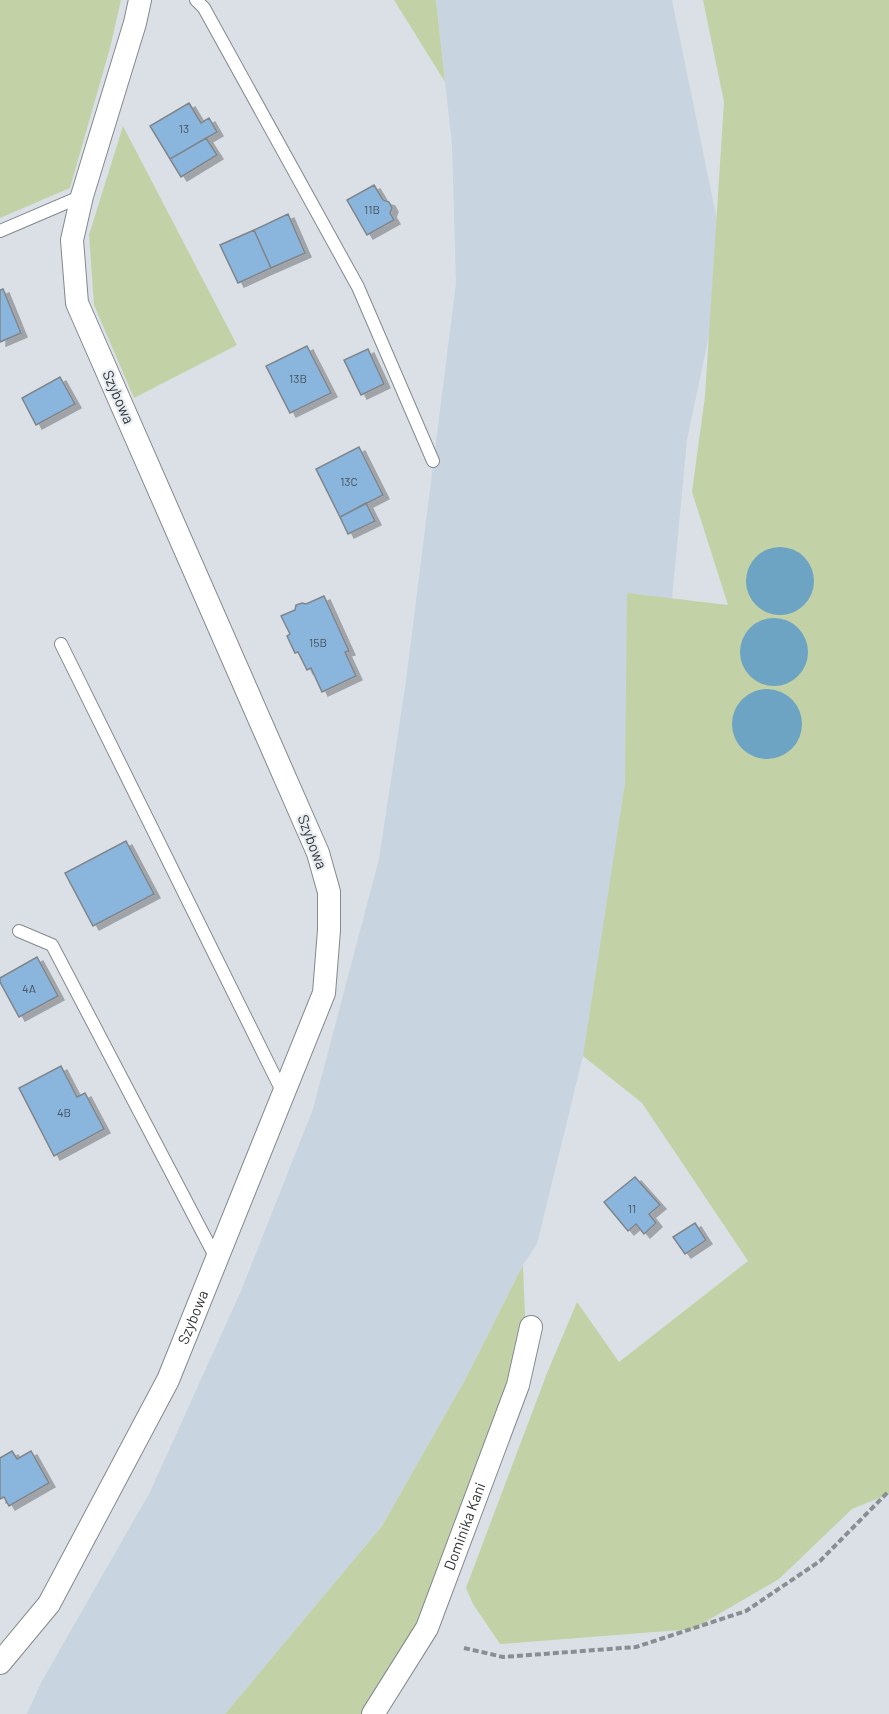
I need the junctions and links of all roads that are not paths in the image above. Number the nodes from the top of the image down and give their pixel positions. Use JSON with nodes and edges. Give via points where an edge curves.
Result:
{"nodes":[{"id":1,"x":140,"y":0,"type":"edge"},
{"id":2,"x":196,"y":0,"type":"edge"},
{"id":3,"x":82,"y":196,"type":"junction"},
{"id":4,"x":0,"y":231,"type":"edge"},
{"id":5,"x":433,"y":461,"type":"dead end"},
{"id":6,"x":61,"y":644,"type":"dead end"},
{"id":7,"x":19,"y":931,"type":"dead end"},
{"id":8,"x":283,"y":1093,"type":"junction"},
{"id":9,"x":217,"y":1260,"type":"junction"},
{"id":10,"x":531,"y":1327,"type":"dead end"},
{"id":11,"x":0,"y":1663,"type":"edge"},
{"id":12,"x":373,"y":1714,"type":"edge"}],
"edges":[{"from":1,"to":3,"type":"street","name":"Szybowa"},
{"from":2,"to":5,"type":"lane","via":[[247,84],[358,287]]},
{"from":3,"to":4,"type":"lane"},
{"from":3,"to":8,"type":"street","name":"Szybowa","via":[[72,240],[77,303],[318,853],[329,892],[324,993]]},
{"from":6,"to":8,"type":"lane"},
{"from":7,"to":9,"type":"lane","via":[[52,945]]},
{"from":8,"to":9,"type":"street","name":"Szybowa"},
{"from":9,"to":11,"type":"street","name":"Szybowa","via":[[168,1380],[49,1604]]},
{"from":10,"to":12,"type":"street","name":"Dominika Kani","via":[[518,1385],[428,1628]]}]}
